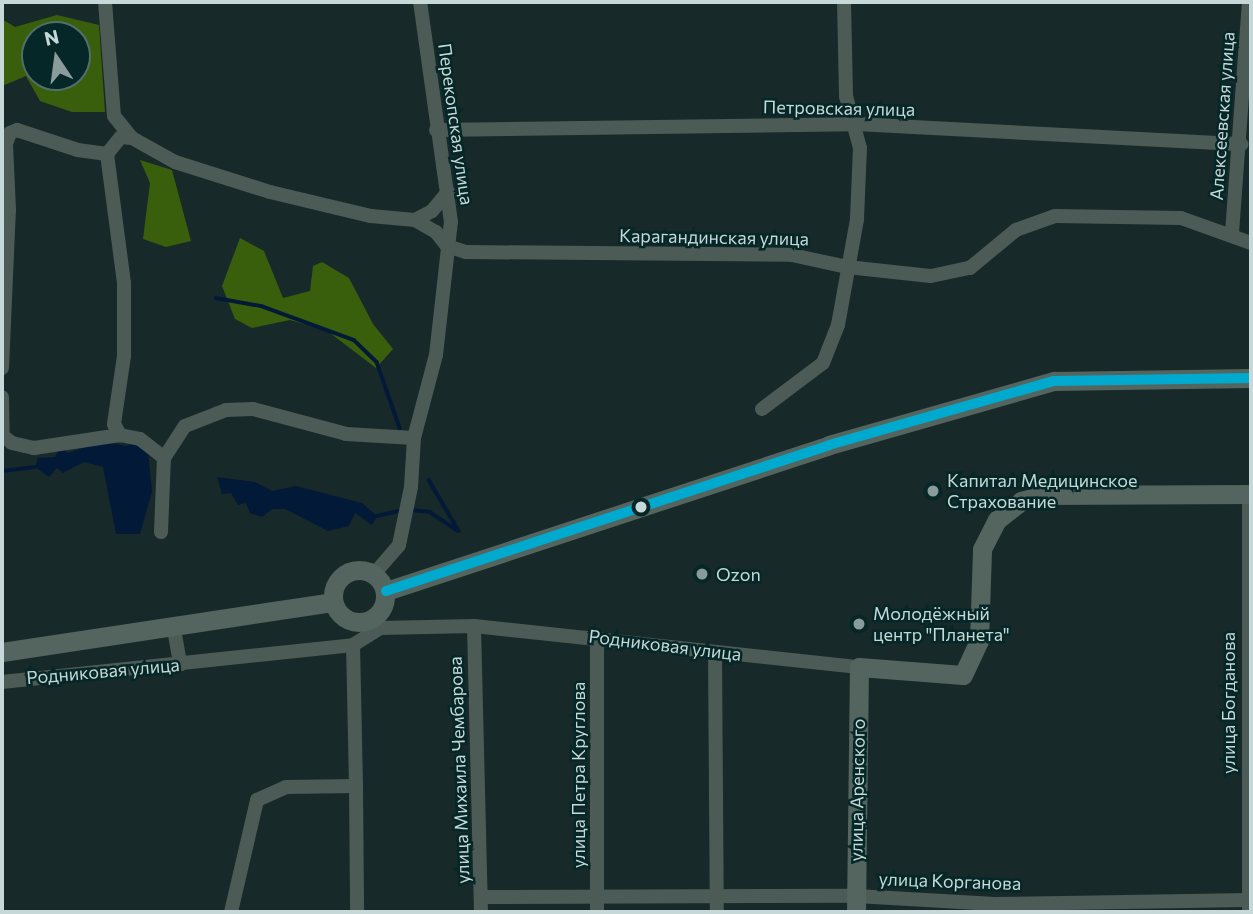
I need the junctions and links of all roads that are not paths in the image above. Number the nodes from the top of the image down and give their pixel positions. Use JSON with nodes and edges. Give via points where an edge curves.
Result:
{"nodes":[{"id":1,"x":105,"y":2,"type":"edge"},
{"id":2,"x":419,"y":2,"type":"edge"},
{"id":3,"x":844,"y":2,"type":"edge"},
{"id":4,"x":1249,"y":2,"type":"edge"},
{"id":5,"x":856,"y":124,"type":"junction"},
{"id":6,"x":436,"y":130,"type":"junction"},
{"id":7,"x":132,"y":138,"type":"junction"},
{"id":8,"x":1241,"y":144,"type":"junction"},
{"id":9,"x":107,"y":153,"type":"junction"},
{"id":10,"x":448,"y":192,"type":"junction"},
{"id":11,"x":415,"y":220,"type":"junction"},
{"id":12,"x":1232,"y":233,"type":"junction"},
{"id":13,"x":1251,"y":243,"type":"edge"},
{"id":14,"x":447,"y":246,"type":"junction"},
{"id":15,"x":847,"y":267,"type":"junction"},
{"id":16,"x":2,"y":368,"type":"edge"},
{"id":17,"x":1251,"y":378,"type":"edge"},
{"id":18,"x":2,"y":397,"type":"edge"},
{"id":19,"x":761,"y":409,"type":"dead end"},
{"id":20,"x":120,"y":435,"type":"junction"},
{"id":21,"x":414,"y":438,"type":"junction"},
{"id":22,"x":164,"y":458,"type":"junction"},
{"id":23,"x":1250,"y":494,"type":"edge"},
{"id":24,"x":161,"y":532,"type":"dead end"},
{"id":25,"x":374,"y":574,"type":"junction"},
{"id":26,"x":386,"y":591,"type":"junction"},
{"id":27,"x":332,"y":602,"type":"junction"},
{"id":28,"x":474,"y":626,"type":"junction"},
{"id":29,"x":174,"y":629,"type":"junction"},
{"id":30,"x":367,"y":629,"type":"junction"},
{"id":31,"x":597,"y":637,"type":"junction"},
{"id":32,"x":353,"y":645,"type":"junction"},
{"id":33,"x":2,"y":652,"type":"edge"},
{"id":34,"x":715,"y":652,"type":"junction"},
{"id":35,"x":180,"y":664,"type":"junction"},
{"id":36,"x":859,"y":667,"type":"junction"},
{"id":37,"x":2,"y":682,"type":"edge"},
{"id":38,"x":356,"y":786,"type":"junction"},
{"id":39,"x":597,"y":895,"type":"junction"},
{"id":40,"x":717,"y":896,"type":"junction"},
{"id":41,"x":482,"y":897,"type":"junction"},
{"id":42,"x":856,"y":904,"type":"edge"},
{"id":43,"x":1249,"y":906,"type":"edge"},
{"id":44,"x":231,"y":912,"type":"edge"},
{"id":45,"x":357,"y":912,"type":"edge"},
{"id":46,"x":481,"y":912,"type":"edge"},
{"id":47,"x":597,"y":912,"type":"edge"},
{"id":48,"x":717,"y":912,"type":"edge"}],
"edges":[{"from":1,"to":7,"type":"street","via":[[114,116]]},
{"from":2,"to":6,"type":"street","name":"Перекопская улица"},
{"from":3,"to":5,"type":"street","via":[[846,96]]},
{"from":4,"to":8,"type":"street","name":"Алексеевская улица"},
{"from":5,"to":6,"type":"street","name":"Петровская улица"},
{"from":5,"to":8,"type":"street","name":"Петровская улица"},
{"from":5,"to":15,"type":"street","via":[[859,191]]},
{"from":6,"to":10,"type":"street","name":"Перекопская улица"},
{"from":7,"to":9,"type":"street","via":[[121,137]]},
{"from":7,"to":11,"type":"street","via":[[175,162],[270,192],[371,216]]},
{"from":8,"to":12,"type":"street","name":"Алексеевская улица"},
{"from":9,"to":16,"type":"street","via":[[60,145],[27,131],[10,133]]},
{"from":9,"to":20,"type":"street","via":[[124,283],[124,356],[114,424]]},
{"from":10,"to":11,"type":"street","via":[[432,211]]},
{"from":10,"to":14,"type":"street","name":"Перекопская улица"},
{"from":11,"to":14,"type":"street","via":[[436,232]]},
{"from":12,"to":13,"type":"street","name":"Карагандинская улица"},
{"from":12,"to":15,"type":"street","name":"Карагандинская улица","via":[[1181,218],[1055,216],[1016,230],[981,262],[958,273],[931,276]]},
{"from":14,"to":15,"type":"street","name":"Карагандинская улица","via":[[477,253],[792,255]]},
{"from":14,"to":21,"type":"street","name":"Перекопская улица","via":[[436,355]]},
{"from":15,"to":19,"type":"street","via":[[834,343],[823,363]]},
{"from":17,"to":26,"type":"main road","via":[[1054,381],[829,445]]},
{"from":18,"to":20,"type":"street","via":[[3,436],[12,443],[34,448]]},
{"from":20,"to":22,"type":"street","via":[[140,439]]},
{"from":21,"to":22,"type":"street","via":[[346,433],[240,409],[185,426]]},
{"from":21,"to":25,"type":"street","name":"Перекопская улица","via":[[411,487],[399,545]]},
{"from":22,"to":24,"type":"street"},
{"from":23,"to":36,"type":"main road","name":"Родниковая улица","via":[[1044,495],[1010,507],[985,538],[979,641],[963,675]]},
{"from":23,"to":43,"type":"street","name":"улица Богданова"},
{"from":25,"to":26,"type":"main road"},
{"from":25,"to":27,"type":"main road","via":[[353,570],[336,581]]},
{"from":26,"to":30,"type":"main road","name":"Родниковая улица","via":[[382,611]]},
{"from":27,"to":29,"type":"main road","name":"Родниковая улица"},
{"from":27,"to":30,"type":"main road","via":[[344,619]]},
{"from":28,"to":30,"type":"street","name":"Родниковая улица"},
{"from":28,"to":31,"type":"street","name":"Родниковая улица"},
{"from":28,"to":41,"type":"street","name":"улица Михаила Чембарова"},
{"from":29,"to":33,"type":"main road","name":"Родниковая улица"},
{"from":29,"to":35,"type":"street"},
{"from":30,"to":32,"type":"street","name":"Родниковая улица"},
{"from":31,"to":34,"type":"street","name":"Родниковая улица"},
{"from":31,"to":39,"type":"street","name":"улица Петра Круглова"},
{"from":32,"to":35,"type":"street","name":"Родниковая улица"},
{"from":32,"to":38,"type":"street"},
{"from":34,"to":36,"type":"street","name":"Родниковая улица"},
{"from":34,"to":40,"type":"street"},
{"from":35,"to":37,"type":"street","name":"Родниковая улица"},
{"from":36,"to":42,"type":"main road","name":"улица Аренского"},
{"from":38,"to":44,"type":"street","via":[[286,788],[257,800]]},
{"from":38,"to":45,"type":"street"},
{"from":39,"to":40,"type":"street","name":"улица Корганова"},
{"from":39,"to":41,"type":"street","name":"улица Корганова"},
{"from":39,"to":47,"type":"street","name":"улица Петра Круглова"},
{"from":40,"to":42,"type":"street","name":"улица Корганова"},
{"from":40,"to":48,"type":"street"},
{"from":41,"to":46,"type":"street","name":"улица Михаила Чембарова"},
{"from":42,"to":43,"type":"street","name":"улица Корганова"}]}
